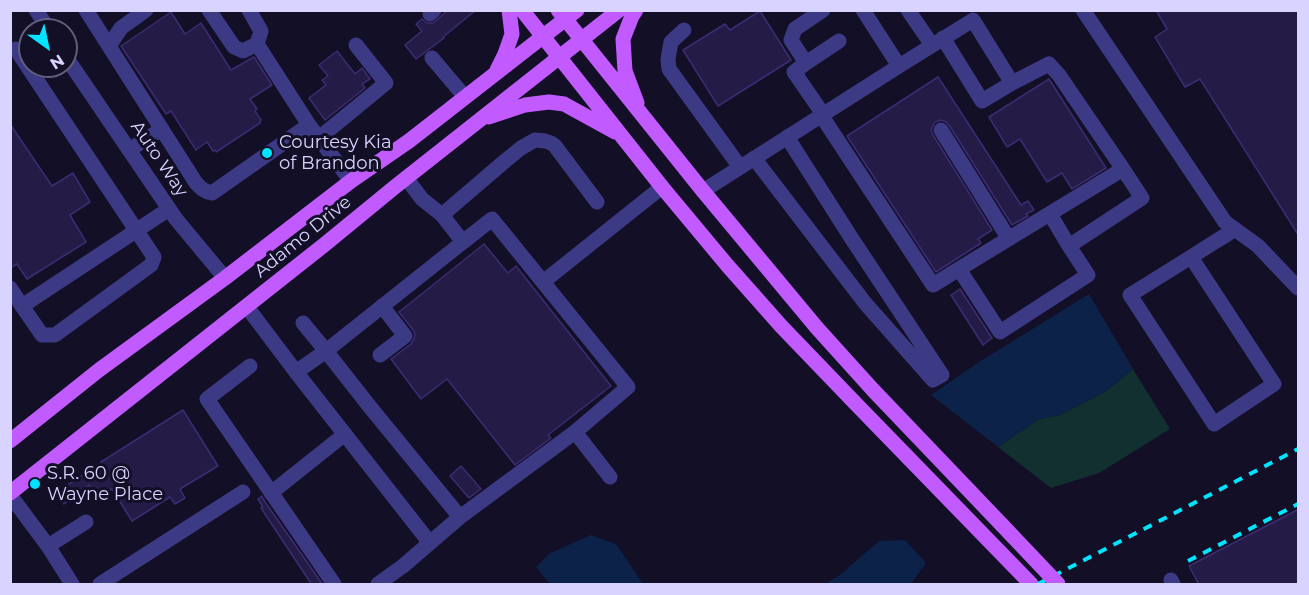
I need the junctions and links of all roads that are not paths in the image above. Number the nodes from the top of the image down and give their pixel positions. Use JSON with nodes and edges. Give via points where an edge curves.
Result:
{"nodes":[{"id":1,"x":86,"y":10,"type":"edge"},
{"id":2,"x":146,"y":10,"type":"edge"},
{"id":3,"x":209,"y":10,"type":"edge"},
{"id":4,"x":249,"y":10,"type":"edge"},
{"id":5,"x":510,"y":10,"type":"edge"},
{"id":6,"x":522,"y":10,"type":"edge"},
{"id":7,"x":619,"y":10,"type":"edge"},
{"id":8,"x":636,"y":10,"type":"edge"},
{"id":9,"x":823,"y":10,"type":"edge"},
{"id":10,"x":863,"y":10,"type":"edge"},
{"id":11,"x":908,"y":10,"type":"edge"},
{"id":12,"x":1083,"y":10,"type":"edge"},
{"id":13,"x":567,"y":14,"type":"edge"},
{"id":14,"x":684,"y":30,"type":"dead end"},
{"id":15,"x":543,"y":37,"type":"junction"},
{"id":16,"x":582,"y":40,"type":"junction"},
{"id":17,"x":839,"y":41,"type":"dead end"},
{"id":18,"x":937,"y":42,"type":"junction"},
{"id":19,"x":257,"y":44,"type":"junction"},
{"id":20,"x":356,"y":45,"type":"dead end"},
{"id":21,"x":109,"y":46,"type":"junction"},
{"id":22,"x":13,"y":51,"type":"edge"},
{"id":23,"x":560,"y":57,"type":"junction"},
{"id":24,"x":432,"y":58,"type":"dead end"},
{"id":25,"x":806,"y":63,"type":"junction"},
{"id":26,"x":899,"y":66,"type":"junction"},
{"id":27,"x":495,"y":74,"type":"junction"},
{"id":28,"x":78,"y":75,"type":"edge"},
{"id":29,"x":1012,"y":83,"type":"junction"},
{"id":30,"x":465,"y":97,"type":"junction"},
{"id":31,"x":822,"y":115,"type":"junction"},
{"id":32,"x":642,"y":117,"type":"junction"},
{"id":33,"x":478,"y":122,"type":"junction"},
{"id":34,"x":309,"y":125,"type":"junction"},
{"id":35,"x":162,"y":129,"type":"junction"},
{"id":36,"x":941,"y":130,"type":"dead end"},
{"id":37,"x":621,"y":135,"type":"junction"},
{"id":38,"x":787,"y":137,"type":"junction"},
{"id":39,"x":319,"y":138,"type":"junction"},
{"id":40,"x":129,"y":150,"type":"junction"},
{"id":41,"x":754,"y":158,"type":"junction"},
{"id":42,"x":740,"y":167,"type":"junction"},
{"id":43,"x":1123,"y":169,"type":"junction"},
{"id":44,"x":406,"y":178,"type":"junction"},
{"id":45,"x":351,"y":181,"type":"junction"},
{"id":46,"x":662,"y":187,"type":"junction"},
{"id":47,"x":703,"y":191,"type":"junction"},
{"id":48,"x":597,"y":202,"type":"dead end"},
{"id":49,"x":169,"y":208,"type":"junction"},
{"id":50,"x":1050,"y":214,"type":"junction"},
{"id":51,"x":442,"y":215,"type":"junction"},
{"id":52,"x":1235,"y":229,"type":"junction"},
{"id":53,"x":137,"y":230,"type":"junction"},
{"id":54,"x":1009,"y":239,"type":"junction"},
{"id":55,"x":463,"y":242,"type":"junction"},
{"id":56,"x":1069,"y":246,"type":"junction"},
{"id":57,"x":1191,"y":257,"type":"junction"},
{"id":58,"x":959,"y":269,"type":"junction"},
{"id":59,"x":225,"y":278,"type":"junction"},
{"id":60,"x":543,"y":282,"type":"junction"},
{"id":61,"x":10,"y":288,"type":"edge"},
{"id":62,"x":1299,"y":288,"type":"edge"},
{"id":63,"x":22,"y":306,"type":"junction"},
{"id":64,"x":247,"y":306,"type":"junction"},
{"id":65,"x":382,"y":306,"type":"junction"},
{"id":66,"x":303,"y":323,"type":"dead end"},
{"id":67,"x":326,"y":351,"type":"junction"},
{"id":68,"x":380,"y":355,"type":"dead end"},
{"id":69,"x":250,"y":366,"type":"dead end"},
{"id":70,"x":296,"y":372,"type":"junction"},
{"id":71,"x":575,"y":432,"type":"junction"},
{"id":72,"x":345,"y":434,"type":"junction"},
{"id":73,"x":10,"y":441,"type":"edge"},
{"id":74,"x":610,"y":477,"type":"dead end"},
{"id":75,"x":243,"y":492,"type":"dead end"},
{"id":76,"x":271,"y":492,"type":"junction"},
{"id":77,"x":10,"y":494,"type":"edge"},
{"id":78,"x":460,"y":516,"type":"junction"},
{"id":79,"x":86,"y":522,"type":"dead end"},
{"id":80,"x":430,"y":543,"type":"junction"},
{"id":81,"x":48,"y":546,"type":"junction"},
{"id":82,"x":69,"y":581,"type":"edge"},
{"id":83,"x":53,"y":585,"type":"edge"},
{"id":84,"x":100,"y":585,"type":"edge"},
{"id":85,"x":334,"y":585,"type":"edge"},
{"id":86,"x":378,"y":585,"type":"edge"},
{"id":87,"x":1031,"y":585,"type":"edge"},
{"id":88,"x":1058,"y":585,"type":"edge"}],
"edges":[{"from":1,"to":21,"type":"street"},
{"from":2,"to":21,"type":"street","via":[[121,28]]},
{"from":3,"to":19,"type":"street","via":[[234,48],[243,51]]},
{"from":4,"to":19,"type":"street","via":[[261,30]]},
{"from":5,"to":27,"type":"main road","via":[[512,34]]},
{"from":6,"to":15,"type":"main road"},
{"from":7,"to":16,"type":"main road","name":"Adamo Drive"},
{"from":8,"to":32,"type":"main road","via":[[623,39],[625,71]]},
{"from":9,"to":25,"type":"street","via":[[795,29],[791,40]]},
{"from":10,"to":26,"type":"street"},
{"from":11,"to":18,"type":"street"},
{"from":12,"to":52,"type":"street","via":[[1225,222]]},
{"from":13,"to":15,"type":"main road","name":"Adamo Drive"},
{"from":13,"to":16,"type":"main road"},
{"from":14,"to":42,"type":"street","via":[[671,42],[669,69]]},
{"from":15,"to":23,"type":"main road"},
{"from":15,"to":27,"type":"main road","name":"Adamo Drive"},
{"from":16,"to":23,"type":"main road","name":"Adamo Drive"},
{"from":16,"to":32,"type":"main road"},
{"from":17,"to":25,"type":"street"},
{"from":18,"to":26,"type":"street"},
{"from":18,"to":29,"type":"street","via":[[982,101]]},
{"from":18,"to":29,"type":"street","via":[[973,20]]},
{"from":19,"to":34,"type":"street"},
{"from":20,"to":39,"type":"street","via":[[386,83]]},
{"from":21,"to":35,"type":"street"},
{"from":22,"to":53,"type":"street"},
{"from":23,"to":33,"type":"main road","name":"Adamo Drive"},
{"from":23,"to":37,"type":"main road"},
{"from":24,"to":30,"type":"street"},
{"from":25,"to":31,"type":"street","via":[[794,72]]},
{"from":26,"to":31,"type":"street"},
{"from":27,"to":30,"type":"main road","name":"Adamo Drive"},
{"from":28,"to":40,"type":"street","name":"Auto Way"},
{"from":29,"to":43,"type":"street","via":[[1049,64]]},
{"from":30,"to":45,"type":"main road","name":"Adamo Drive"},
{"from":31,"to":38,"type":"street"},
{"from":31,"to":58,"type":"street","via":[[933,285]]},
{"from":32,"to":47,"type":"main road"},
{"from":33,"to":37,"type":"main road","via":[[525,105],[549,102],[564,104]]},
{"from":33,"to":44,"type":"main road","name":"Adamo Drive"},
{"from":34,"to":35,"type":"street","via":[[212,193],[196,183]]},
{"from":34,"to":39,"type":"street"},
{"from":35,"to":40,"type":"street"},
{"from":36,"to":54,"type":"street"},
{"from":37,"to":46,"type":"main road"},
{"from":38,"to":41,"type":"street"},
{"from":38,"to":41,"type":"street","via":[[942,375],[933,380],[865,303]]},
{"from":39,"to":45,"type":"street"},
{"from":40,"to":49,"type":"street","name":"Auto Way"},
{"from":41,"to":42,"type":"street"},
{"from":42,"to":47,"type":"street"},
{"from":43,"to":50,"type":"street"},
{"from":43,"to":56,"type":"street","via":[[1142,198]]},
{"from":44,"to":51,"type":"street","via":[[422,199]]},
{"from":44,"to":64,"type":"main road","name":"Adamo Drive"},
{"from":45,"to":59,"type":"main road","name":"Adamo Drive"},
{"from":46,"to":60,"type":"street"},
{"from":46,"to":87,"type":"main road","via":[[782,326]]},
{"from":47,"to":88,"type":"main road","bridge":true,"via":[[817,328]]},
{"from":48,"to":51,"type":"street","via":[[555,146],[535,140]]},
{"from":49,"to":53,"type":"street"},
{"from":49,"to":59,"type":"street","name":"Auto Way"},
{"from":50,"to":54,"type":"street"},
{"from":50,"to":56,"type":"street"},
{"from":51,"to":55,"type":"street"},
{"from":52,"to":57,"type":"street"},
{"from":52,"to":62,"type":"street","via":[[1258,246]]},
{"from":53,"to":63,"type":"street"},
{"from":53,"to":63,"type":"street","via":[[154,257],[151,266],[55,335],[42,335]]},
{"from":54,"to":58,"type":"street"},
{"from":55,"to":60,"type":"street","via":[[492,219]]},
{"from":55,"to":65,"type":"street"},
{"from":56,"to":58,"type":"street","via":[[1088,275],[1000,332]]},
{"from":57,"to":57,"type":"street","via":[[1130,295],[1214,424],[1274,384]]},
{"from":59,"to":73,"type":"main road","name":"Adamo Drive"},
{"from":60,"to":71,"type":"street","via":[[628,387]]},
{"from":61,"to":63,"type":"street"},
{"from":64,"to":70,"type":"street"},
{"from":64,"to":77,"type":"main road","name":"Adamo Drive"},
{"from":65,"to":67,"type":"street"},
{"from":65,"to":68,"type":"street","via":[[405,336]]},
{"from":66,"to":67,"type":"street"},
{"from":67,"to":70,"type":"street"},
{"from":67,"to":78,"type":"street"},
{"from":69,"to":76,"type":"street","via":[[207,399]]},
{"from":70,"to":72,"type":"street"},
{"from":71,"to":74,"type":"street"},
{"from":71,"to":78,"type":"street"},
{"from":72,"to":76,"type":"street"},
{"from":72,"to":80,"type":"street"},
{"from":75,"to":84,"type":"street"},
{"from":76,"to":85,"type":"street"},
{"from":77,"to":81,"type":"street"},
{"from":78,"to":80,"type":"street"},
{"from":79,"to":81,"type":"street"},
{"from":80,"to":86,"type":"street"},
{"from":81,"to":82,"type":"street"},
{"from":82,"to":83,"type":"street"}]}
